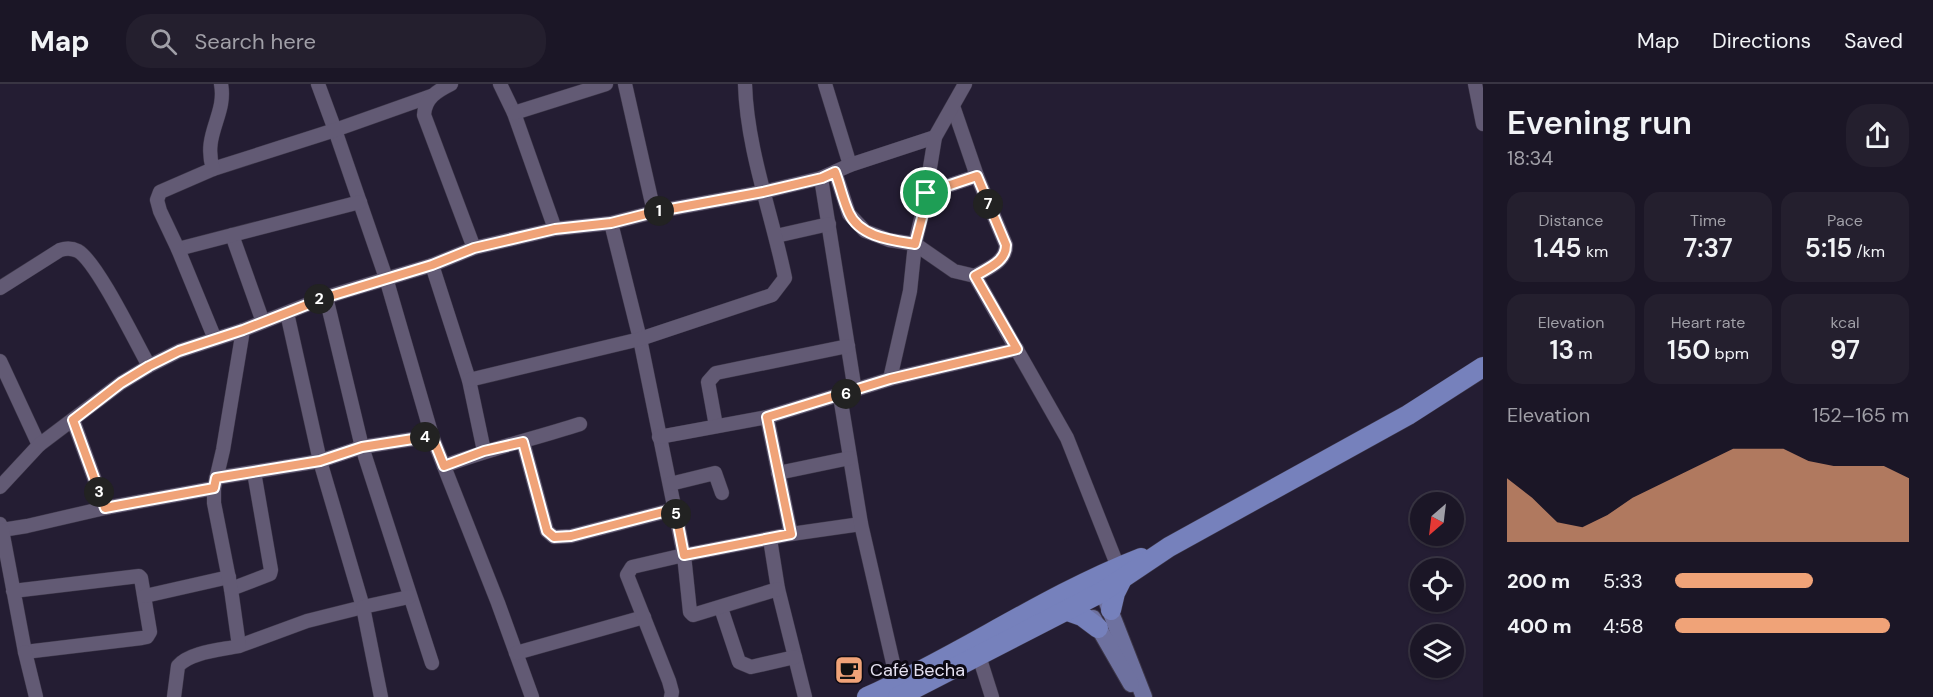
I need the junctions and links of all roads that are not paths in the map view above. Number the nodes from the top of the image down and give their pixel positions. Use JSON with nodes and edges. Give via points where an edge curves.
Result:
{"nodes":[{"id":1,"x":221,"y":84,"type":"edge"},
{"id":2,"x":318,"y":84,"type":"edge"},
{"id":3,"x":451,"y":84,"type":"edge"},
{"id":4,"x":500,"y":84,"type":"edge"},
{"id":5,"x":606,"y":84,"type":"edge"},
{"id":6,"x":625,"y":84,"type":"edge"},
{"id":7,"x":745,"y":84,"type":"edge"},
{"id":8,"x":825,"y":84,"type":"edge"},
{"id":9,"x":965,"y":84,"type":"edge"},
{"id":10,"x":1475,"y":84,"type":"edge"},
{"id":11,"x":431,"y":96,"type":"junction"},
{"id":12,"x":953,"y":106,"type":"junction"},
{"id":13,"x":514,"y":113,"type":"junction"},
{"id":14,"x":1483,"y":124,"type":"edge"},
{"id":15,"x":335,"y":130,"type":"junction"},
{"id":16,"x":934,"y":137,"type":"junction"},
{"id":17,"x":850,"y":165,"type":"junction"},
{"id":18,"x":213,"y":169,"type":"junction"},
{"id":19,"x":835,"y":172,"type":"junction"},
{"id":20,"x":977,"y":176,"type":"junction"},
{"id":21,"x":822,"y":178,"type":"junction"},
{"id":22,"x":763,"y":192,"type":"junction"},
{"id":23,"x":926,"y":193,"type":"junction"},
{"id":24,"x":360,"y":202,"type":"junction"},
{"id":25,"x":654,"y":212,"type":"junction"},
{"id":26,"x":611,"y":223,"type":"junction"},
{"id":27,"x":829,"y":224,"type":"junction"},
{"id":28,"x":555,"y":229,"type":"junction"},
{"id":29,"x":232,"y":235,"type":"junction"},
{"id":30,"x":776,"y":236,"type":"junction"},
{"id":31,"x":915,"y":244,"type":"junction"},
{"id":32,"x":474,"y":248,"type":"junction"},
{"id":33,"x":178,"y":249,"type":"junction"},
{"id":34,"x":432,"y":265,"type":"junction"},
{"id":35,"x":975,"y":276,"type":"junction"},
{"id":36,"x":386,"y":278,"type":"junction"},
{"id":37,"x":0,"y":288,"type":"edge"},
{"id":38,"x":327,"y":297,"type":"junction"},
{"id":39,"x":286,"y":313,"type":"junction"},
{"id":40,"x":262,"y":322,"type":"junction"},
{"id":41,"x":243,"y":330,"type":"junction"},
{"id":42,"x":215,"y":339,"type":"junction"},
{"id":43,"x":640,"y":339,"type":"junction"},
{"id":44,"x":848,"y":346,"type":"junction"},
{"id":45,"x":1017,"y":349,"type":"junction"},
{"id":46,"x":0,"y":361,"type":"edge"},
{"id":47,"x":149,"y":366,"type":"junction"},
{"id":48,"x":1483,"y":367,"type":"edge"},
{"id":49,"x":890,"y":379,"type":"junction"},
{"id":50,"x":469,"y":380,"type":"junction"},
{"id":51,"x":855,"y":391,"type":"junction"},
{"id":52,"x":840,"y":396,"type":"junction"},
{"id":53,"x":767,"y":417,"type":"junction"},
{"id":54,"x":73,"y":420,"type":"junction"},
{"id":55,"x":580,"y":424,"type":"dead end"},
{"id":56,"x":716,"y":426,"type":"junction"},
{"id":57,"x":432,"y":436,"type":"junction"},
{"id":58,"x":659,"y":437,"type":"junction"},
{"id":59,"x":523,"y":442,"type":"junction"},
{"id":60,"x":39,"y":445,"type":"junction"},
{"id":61,"x":362,"y":447,"type":"junction"},
{"id":62,"x":484,"y":451,"type":"junction"},
{"id":63,"x":850,"y":458,"type":"junction"},
{"id":64,"x":320,"y":461,"type":"junction"},
{"id":65,"x":444,"y":466,"type":"junction"},
{"id":66,"x":254,"y":472,"type":"junction"},
{"id":67,"x":778,"y":473,"type":"junction"},
{"id":68,"x":215,"y":483,"type":"junction"},
{"id":69,"x":670,"y":484,"type":"junction"},
{"id":70,"x":0,"y":488,"type":"edge"},
{"id":71,"x":722,"y":493,"type":"dead end"},
{"id":72,"x":105,"y":508,"type":"junction"},
{"id":73,"x":675,"y":509,"type":"junction"},
{"id":74,"x":861,"y":524,"type":"junction"},
{"id":75,"x":1,"y":527,"type":"edge"},
{"id":76,"x":791,"y":534,"type":"junction"},
{"id":77,"x":770,"y":539,"type":"junction"},
{"id":78,"x":684,"y":555,"type":"junction"},
{"id":79,"x":1119,"y":574,"type":"junction"},
{"id":80,"x":230,"y":583,"type":"junction"},
{"id":81,"x":778,"y":589,"type":"junction"},
{"id":82,"x":13,"y":591,"type":"junction"},
{"id":83,"x":145,"y":596,"type":"junction"},
{"id":84,"x":409,"y":597,"type":"junction"},
{"id":85,"x":1090,"y":597,"type":"junction"},
{"id":86,"x":363,"y":607,"type":"junction"},
{"id":87,"x":721,"y":608,"type":"junction"},
{"id":88,"x":644,"y":617,"type":"junction"},
{"id":89,"x":1098,"y":628,"type":"joint"},
{"id":90,"x":239,"y":646,"type":"junction"},
{"id":91,"x":25,"y":652,"type":"junction"},
{"id":92,"x":516,"y":653,"type":"junction"},
{"id":93,"x":979,"y":656,"type":"junction"},
{"id":94,"x":795,"y":657,"type":"junction"},
{"id":95,"x":432,"y":663,"type":"dead end"},
{"id":96,"x":899,"y":693,"type":"edge"},
{"id":97,"x":36,"y":697,"type":"edge"},
{"id":98,"x":174,"y":697,"type":"edge"},
{"id":99,"x":381,"y":697,"type":"edge"},
{"id":100,"x":532,"y":697,"type":"edge"},
{"id":101,"x":671,"y":697,"type":"edge"},
{"id":102,"x":805,"y":697,"type":"edge"},
{"id":103,"x":867,"y":697,"type":"edge"},
{"id":104,"x":992,"y":697,"type":"edge"},
{"id":105,"x":1138,"y":697,"type":"edge"},
{"id":106,"x":1144,"y":697,"type":"edge"}],
"edges":[{"from":1,"to":18,"type":"street","via":[[219,114],[209,145]]},
{"from":2,"to":15,"type":"street"},
{"from":3,"to":11,"type":"street"},
{"from":4,"to":13,"type":"street"},
{"from":5,"to":13,"type":"street"},
{"from":6,"to":25,"type":"street"},
{"from":7,"to":22,"type":"street"},
{"from":8,"to":17,"type":"street"},
{"from":9,"to":12,"type":"street"},
{"from":10,"to":14,"type":"street"},
{"from":11,"to":15,"type":"street"},
{"from":11,"to":32,"type":"street","via":[[424,115]]},
{"from":12,"to":16,"type":"street"},
{"from":12,"to":20,"type":"street"},
{"from":13,"to":28,"type":"street"},
{"from":15,"to":18,"type":"street"},
{"from":15,"to":24,"type":"street"},
{"from":16,"to":17,"type":"street"},
{"from":16,"to":23,"type":"street"},
{"from":17,"to":19,"type":"street"},
{"from":18,"to":33,"type":"street","via":[[160,192],[160,211]]},
{"from":19,"to":21,"type":"street"},
{"from":19,"to":31,"type":"street","via":[[849,214],[865,231]]},
{"from":20,"to":23,"type":"street"},
{"from":20,"to":35,"type":"street","via":[[1006,252]]},
{"from":21,"to":22,"type":"street"},
{"from":21,"to":27,"type":"street"},
{"from":22,"to":25,"type":"street"},
{"from":22,"to":30,"type":"street"},
{"from":23,"to":31,"type":"street"},
{"from":24,"to":29,"type":"street"},
{"from":24,"to":36,"type":"street"},
{"from":25,"to":26,"type":"street"},
{"from":26,"to":28,"type":"street"},
{"from":26,"to":43,"type":"street"},
{"from":27,"to":30,"type":"street"},
{"from":27,"to":44,"type":"street"},
{"from":28,"to":32,"type":"street"},
{"from":29,"to":33,"type":"street"},
{"from":29,"to":40,"type":"street"},
{"from":30,"to":43,"type":"street","via":[[785,278],[772,295]]},
{"from":31,"to":35,"type":"street","via":[[954,271]]},
{"from":31,"to":49,"type":"street","via":[[910,291]]},
{"from":32,"to":34,"type":"street"},
{"from":33,"to":42,"type":"street"},
{"from":34,"to":36,"type":"street"},
{"from":34,"to":50,"type":"street"},
{"from":35,"to":45,"type":"street"},
{"from":36,"to":38,"type":"street"},
{"from":36,"to":57,"type":"street"},
{"from":37,"to":47,"type":"street","via":[[60,250],[78,251],[94,268]]},
{"from":38,"to":39,"type":"street"},
{"from":38,"to":61,"type":"street"},
{"from":39,"to":40,"type":"street"},
{"from":39,"to":64,"type":"street"},
{"from":40,"to":41,"type":"street"},
{"from":41,"to":42,"type":"street"},
{"from":41,"to":68,"type":"street"},
{"from":42,"to":47,"type":"street"},
{"from":43,"to":50,"type":"street"},
{"from":43,"to":58,"type":"street"},
{"from":44,"to":51,"type":"street"},
{"from":44,"to":56,"type":"street","via":[[716,373],[708,382]]},
{"from":45,"to":49,"type":"street"},
{"from":45,"to":79,"type":"street","via":[[1067,438]]},
{"from":46,"to":60,"type":"street"},
{"from":47,"to":54,"type":"street"},
{"from":48,"to":79,"type":"highway","via":[[1408,415]]},
{"from":49,"to":51,"type":"street"},
{"from":50,"to":62,"type":"street"},
{"from":51,"to":52,"type":"street"},
{"from":52,"to":53,"type":"street"},
{"from":52,"to":63,"type":"street"},
{"from":53,"to":56,"type":"street"},
{"from":53,"to":67,"type":"street"},
{"from":54,"to":60,"type":"street"},
{"from":54,"to":72,"type":"street"},
{"from":55,"to":59,"type":"street"},
{"from":56,"to":58,"type":"street"},
{"from":57,"to":61,"type":"street"},
{"from":57,"to":65,"type":"street"},
{"from":58,"to":69,"type":"street"},
{"from":59,"to":62,"type":"street"},
{"from":59,"to":73,"type":"street","via":[[547,531],[554,537]]},
{"from":60,"to":70,"type":"street"},
{"from":61,"to":64,"type":"street"},
{"from":61,"to":84,"type":"street"},
{"from":62,"to":65,"type":"street"},
{"from":63,"to":67,"type":"street"},
{"from":63,"to":74,"type":"street"},
{"from":64,"to":66,"type":"street"},
{"from":64,"to":86,"type":"street"},
{"from":65,"to":92,"type":"street"},
{"from":66,"to":68,"type":"street"},
{"from":66,"to":80,"type":"street","via":[[271,570],[265,576]]},
{"from":67,"to":76,"type":"street"},
{"from":68,"to":72,"type":"street"},
{"from":68,"to":80,"type":"street","via":[[214,502]]},
{"from":69,"to":71,"type":"street","via":[[715,473]]},
{"from":69,"to":73,"type":"street"},
{"from":72,"to":75,"type":"street","via":[[27,526]]},
{"from":73,"to":78,"type":"street"},
{"from":74,"to":76,"type":"street"},
{"from":74,"to":96,"type":"street"},
{"from":75,"to":82,"type":"street"},
{"from":76,"to":77,"type":"street"},
{"from":77,"to":78,"type":"street"},
{"from":77,"to":81,"type":"street"},
{"from":78,"to":87,"type":"street","via":[[690,612],[697,615]]},
{"from":78,"to":88,"type":"street","via":[[630,570],[627,575]]},
{"from":79,"to":85,"type":"highway"},
{"from":79,"to":85,"type":"highway","via":[[1115,593]]},
{"from":80,"to":83,"type":"street"},
{"from":80,"to":90,"type":"street"},
{"from":81,"to":87,"type":"street"},
{"from":81,"to":94,"type":"street"},
{"from":82,"to":83,"type":"street","via":[[136,576],[141,578]]},
{"from":82,"to":91,"type":"street"},
{"from":83,"to":91,"type":"street","via":[[150,632],[147,637]]},
{"from":84,"to":86,"type":"street"},
{"from":84,"to":95,"type":"street"},
{"from":85,"to":89,"type":"highway","via":[[1082,616]]},
{"from":85,"to":93,"type":"highway"},
{"from":85,"to":96,"type":"highway","via":[[994,630]]},
{"from":85,"to":106,"type":"main road"},
{"from":86,"to":90,"type":"street","via":[[307,621]]},
{"from":86,"to":99,"type":"street"},
{"from":87,"to":94,"type":"street","via":[[739,662],[744,666],[751,668]]},
{"from":88,"to":92,"type":"street"},
{"from":88,"to":101,"type":"street","via":[[669,681]]},
{"from":89,"to":105,"type":"main road"},
{"from":90,"to":98,"type":"street","via":[[189,657],[180,663]]},
{"from":91,"to":97,"type":"street"},
{"from":92,"to":100,"type":"street"},
{"from":93,"to":96,"type":"highway"},
{"from":93,"to":104,"type":"street"},
{"from":94,"to":102,"type":"street"},
{"from":96,"to":103,"type":"highway"}]}
